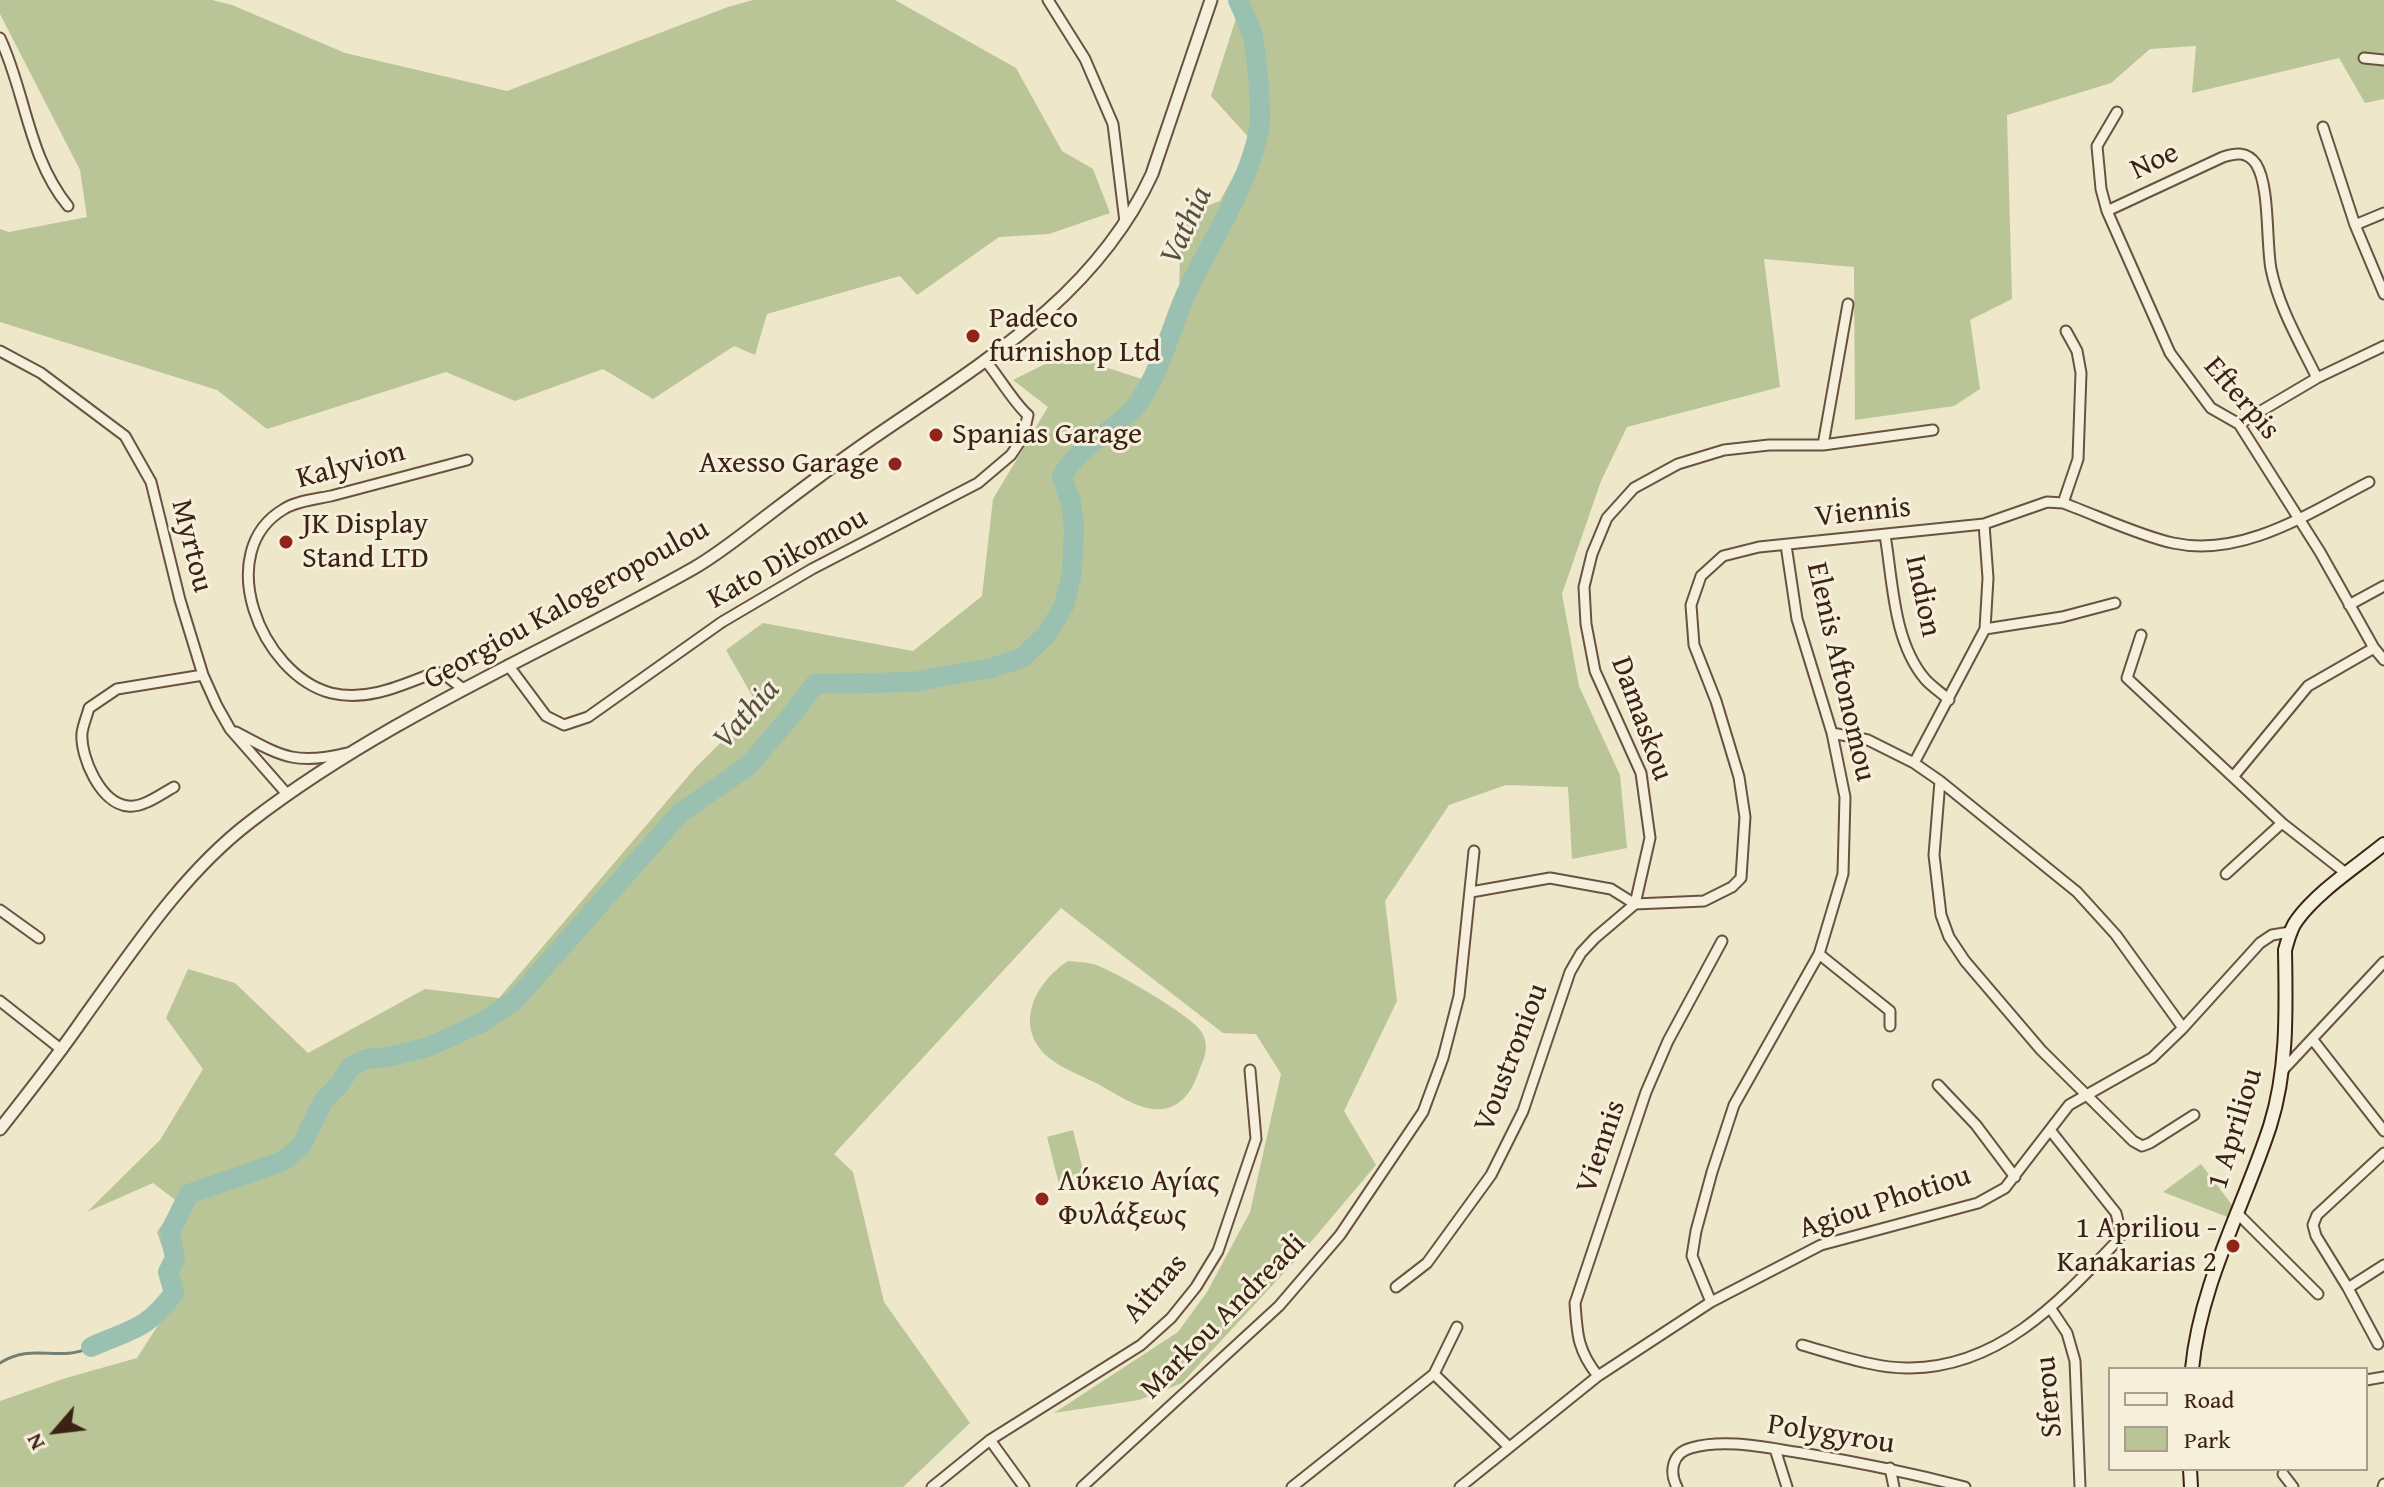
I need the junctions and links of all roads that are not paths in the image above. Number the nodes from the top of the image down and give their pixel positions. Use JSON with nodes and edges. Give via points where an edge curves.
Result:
{"nodes":[{"id":1,"x":1048,"y":0,"type":"edge"},
{"id":2,"x":1211,"y":0,"type":"edge"},
{"id":3,"x":0,"y":38,"type":"edge"},
{"id":4,"x":2364,"y":58,"type":"dead end"},
{"id":5,"x":2384,"y":60,"type":"edge"},
{"id":6,"x":2117,"y":112,"type":"dead end"},
{"id":7,"x":2323,"y":127,"type":"dead end"},
{"id":8,"x":68,"y":206,"type":"dead end"},
{"id":9,"x":2107,"y":211,"type":"junction"},
{"id":10,"x":2384,"y":213,"type":"edge"},
{"id":11,"x":1125,"y":222,"type":"junction"},
{"id":12,"x":2355,"y":225,"type":"junction"},
{"id":13,"x":2384,"y":294,"type":"edge"},
{"id":14,"x":1848,"y":304,"type":"dead end"},
{"id":15,"x":2066,"y":331,"type":"dead end"},
{"id":16,"x":2384,"y":346,"type":"edge"},
{"id":17,"x":0,"y":351,"type":"edge"},
{"id":18,"x":985,"y":360,"type":"junction"},
{"id":19,"x":2317,"y":378,"type":"junction"},
{"id":20,"x":2239,"y":424,"type":"junction"},
{"id":21,"x":1933,"y":430,"type":"dead end"},
{"id":22,"x":1823,"y":445,"type":"junction"},
{"id":23,"x":467,"y":460,"type":"dead end"},
{"id":24,"x":2369,"y":482,"type":"dead end"},
{"id":25,"x":2063,"y":503,"type":"junction"},
{"id":26,"x":2299,"y":518,"type":"junction"},
{"id":27,"x":1984,"y":524,"type":"junction"},
{"id":28,"x":1885,"y":535,"type":"junction"},
{"id":29,"x":1786,"y":545,"type":"junction"},
{"id":30,"x":2384,"y":586,"type":"edge"},
{"id":31,"x":2115,"y":603,"type":"dead end"},
{"id":32,"x":2349,"y":605,"type":"junction"},
{"id":33,"x":1985,"y":629,"type":"junction"},
{"id":34,"x":2141,"y":635,"type":"dead end"},
{"id":35,"x":2374,"y":648,"type":"junction"},
{"id":36,"x":2384,"y":660,"type":"edge"},
{"id":37,"x":508,"y":665,"type":"junction"},
{"id":38,"x":203,"y":675,"type":"junction"},
{"id":39,"x":462,"y":688,"type":"junction"},
{"id":40,"x":1949,"y":700,"type":"junction"},
{"id":41,"x":230,"y":729,"type":"junction"},
{"id":42,"x":1832,"y":733,"type":"junction"},
{"id":43,"x":351,"y":752,"type":"junction"},
{"id":44,"x":1914,"y":763,"type":"junction"},
{"id":45,"x":2233,"y":777,"type":"junction"},
{"id":46,"x":1940,"y":781,"type":"junction"},
{"id":47,"x":174,"y":787,"type":"dead end"},
{"id":48,"x":287,"y":794,"type":"junction"},
{"id":49,"x":2282,"y":823,"type":"junction"},
{"id":50,"x":2384,"y":844,"type":"edge"},
{"id":51,"x":1474,"y":851,"type":"dead end"},
{"id":52,"x":2226,"y":874,"type":"dead end"},
{"id":53,"x":2347,"y":874,"type":"junction"},
{"id":54,"x":1471,"y":892,"type":"junction"},
{"id":55,"x":1635,"y":904,"type":"junction"},
{"id":56,"x":0,"y":910,"type":"edge"},
{"id":57,"x":2290,"y":932,"type":"junction"},
{"id":58,"x":39,"y":938,"type":"dead end"},
{"id":59,"x":1722,"y":941,"type":"dead end"},
{"id":60,"x":1819,"y":954,"type":"junction"},
{"id":61,"x":2384,"y":962,"type":"edge"},
{"id":62,"x":0,"y":1001,"type":"edge"},
{"id":63,"x":1890,"y":1026,"type":"dead end"},
{"id":64,"x":2183,"y":1028,"type":"junction"},
{"id":65,"x":2313,"y":1040,"type":"junction"},
{"id":66,"x":62,"y":1050,"type":"junction"},
{"id":67,"x":1250,"y":1070,"type":"dead end"},
{"id":68,"x":2283,"y":1070,"type":"junction"},
{"id":69,"x":1938,"y":1085,"type":"dead end"},
{"id":70,"x":2087,"y":1094,"type":"junction"},
{"id":71,"x":2194,"y":1115,"type":"dead end"},
{"id":72,"x":0,"y":1129,"type":"edge"},
{"id":73,"x":2050,"y":1130,"type":"junction"},
{"id":74,"x":2384,"y":1131,"type":"edge"},
{"id":75,"x":2384,"y":1153,"type":"edge"},
{"id":76,"x":2015,"y":1177,"type":"junction"},
{"id":77,"x":2237,"y":1213,"type":"junction"},
{"id":78,"x":2384,"y":1265,"type":"edge"},
{"id":79,"x":1396,"y":1287,"type":"dead end"},
{"id":80,"x":2348,"y":1288,"type":"junction"},
{"id":81,"x":2318,"y":1294,"type":"dead end"},
{"id":82,"x":1711,"y":1302,"type":"junction"},
{"id":83,"x":2051,"y":1309,"type":"junction"},
{"id":84,"x":1457,"y":1327,"type":"dead end"},
{"id":85,"x":2378,"y":1344,"type":"dead end"},
{"id":86,"x":1802,"y":1345,"type":"dead end"},
{"id":87,"x":2192,"y":1367,"type":"edge"},
{"id":88,"x":1434,"y":1374,"type":"junction"},
{"id":89,"x":1598,"y":1376,"type":"junction"},
{"id":90,"x":990,"y":1440,"type":"junction"},
{"id":91,"x":1509,"y":1447,"type":"junction"},
{"id":92,"x":1775,"y":1449,"type":"junction"},
{"id":93,"x":1890,"y":1468,"type":"junction"},
{"id":94,"x":2283,"y":1474,"type":"dead end"},
{"id":95,"x":932,"y":1487,"type":"edge"},
{"id":96,"x":1024,"y":1487,"type":"edge"},
{"id":97,"x":1082,"y":1487,"type":"edge"},
{"id":98,"x":1292,"y":1487,"type":"edge"},
{"id":99,"x":1460,"y":1487,"type":"edge"},
{"id":100,"x":1677,"y":1487,"type":"edge"},
{"id":101,"x":1787,"y":1487,"type":"edge"},
{"id":102,"x":1894,"y":1487,"type":"edge"},
{"id":103,"x":1965,"y":1487,"type":"edge"},
{"id":104,"x":2080,"y":1487,"type":"edge"},
{"id":105,"x":2293,"y":1487,"type":"edge"}],
"edges":[{"from":1,"to":11,"type":"street","via":[[1085,59],[1113,124]]},
{"from":2,"to":11,"type":"street","name":"Georgiou Kalogeropoulou","via":[[1152,174]]},
{"from":3,"to":8,"type":"street","via":[[37,151],[51,185]]},
{"from":4,"to":5,"type":"street"},
{"from":6,"to":9,"type":"street","name":"Efterpis","via":[[2097,146]]},
{"from":7,"to":12,"type":"street"},
{"from":9,"to":19,"type":"street","name":"Noe","via":[[2223,157],[2248,156],[2257,166],[2263,189],[2272,272],[2283,308]]},
{"from":9,"to":20,"type":"street","name":"Efterpis","via":[[2170,353],[2211,408]]},
{"from":10,"to":12,"type":"street"},
{"from":11,"to":18,"type":"street","name":"Georgiou Kalogeropoulou","via":[[1081,281]]},
{"from":12,"to":13,"type":"street"},
{"from":14,"to":22,"type":"street"},
{"from":15,"to":25,"type":"street","via":[[2081,373],[2078,459]]},
{"from":16,"to":19,"type":"street"},
{"from":17,"to":38,"type":"street","name":"Myrtou","via":[[41,373],[125,436],[151,482]]},
{"from":18,"to":37,"type":"street","name":"Georgiou Kalogeropoulou","via":[[699,565]]},
{"from":18,"to":37,"type":"street","name":"Kato Dikomou","via":[[1028,415],[1023,437],[1011,455],[978,483],[722,622],[588,717],[564,725],[546,716]]},
{"from":19,"to":20,"type":"street"},
{"from":20,"to":26,"type":"street","name":"Efterpis"},
{"from":21,"to":22,"type":"street","name":"Damaskou"},
{"from":22,"to":55,"type":"street","name":"Damaskou","via":[[1724,450],[1678,464],[1634,488],[1607,518],[1592,554],[1584,587],[1595,671],[1641,773],[1650,838]]},
{"from":23,"to":39,"type":"street","name":"Kalyvion","via":[[285,508],[258,531],[248,574],[260,627],[287,668],[307,683],[331,693],[365,696],[436,672]]},
{"from":24,"to":26,"type":"street"},
{"from":25,"to":26,"type":"street","via":[[2172,543],[2206,547],[2239,543]]},
{"from":25,"to":27,"type":"street","name":"Viennis","via":[[2047,502]]},
{"from":26,"to":32,"type":"street","name":"Efterpis"},
{"from":27,"to":28,"type":"street","name":"Viennis"},
{"from":27,"to":33,"type":"street"},
{"from":28,"to":29,"type":"street","name":"Viennis"},
{"from":28,"to":40,"type":"street","name":"Indion","via":[[1911,657],[1926,681]]},
{"from":29,"to":42,"type":"street","name":"Elenis Aftonomou","via":[[1797,619]]},
{"from":29,"to":55,"type":"street","name":"Viennis","via":[[1723,556],[1701,576],[1691,605],[1694,645],[1739,777],[1745,817],[1741,878],[1704,901]]},
{"from":30,"to":32,"type":"street"},
{"from":31,"to":33,"type":"street"},
{"from":32,"to":35,"type":"street","name":"Efterpis"},
{"from":33,"to":40,"type":"street"},
{"from":34,"to":45,"type":"street","via":[[2127,678]]},
{"from":35,"to":36,"type":"street","name":"Efterpis"},
{"from":35,"to":45,"type":"street","via":[[2308,686]]},
{"from":37,"to":39,"type":"street","name":"Georgiou Kalogeropoulou"},
{"from":38,"to":41,"type":"street","name":"Myrtou"},
{"from":38,"to":47,"type":"street","via":[[117,689],[89,708],[82,735],[91,773],[109,799],[127,807]]},
{"from":39,"to":43,"type":"street","name":"Georgiou Kalogeropoulou"},
{"from":40,"to":44,"type":"street"},
{"from":41,"to":43,"type":"street","via":[[267,750],[297,759]]},
{"from":41,"to":48,"type":"street","name":"Myrtou"},
{"from":42,"to":44,"type":"street","via":[[1868,740]]},
{"from":42,"to":60,"type":"street","name":"Elenis Aftonomou","via":[[1845,797],[1843,874]]},
{"from":43,"to":48,"type":"street","name":"Georgiou Kalogeropoulou"},
{"from":44,"to":46,"type":"street"},
{"from":45,"to":49,"type":"street"},
{"from":46,"to":64,"type":"street","via":[[2077,892],[2116,935]]},
{"from":46,"to":70,"type":"street","via":[[1934,855],[1949,937],[2041,1050]]},
{"from":48,"to":66,"type":"street","name":"Georgiou Kalogeropoulou","via":[[207,861],[148,928]]},
{"from":49,"to":52,"type":"street"},
{"from":49,"to":53,"type":"street"},
{"from":50,"to":53,"type":"main road"},
{"from":51,"to":54,"type":"street","name":"Markou Andreadi"},
{"from":53,"to":57,"type":"main road"},
{"from":54,"to":55,"type":"street","via":[[1550,878],[1611,889]]},
{"from":54,"to":97,"type":"street","name":"Markou Andreadi","via":[[1459,996],[1423,1112],[1340,1235],[1279,1306]]},
{"from":55,"to":79,"type":"street","name":"Voustroniou","via":[[1588,945],[1570,972],[1523,1111],[1491,1175],[1427,1263]]},
{"from":56,"to":58,"type":"street"},
{"from":57,"to":64,"type":"street","name":"Agiou Photiou","via":[[2260,943]]},
{"from":57,"to":68,"type":"main road","name":"1 Apriliou","via":[[2285,950]]},
{"from":59,"to":89,"type":"street","name":"Viennis","via":[[1646,1092],[1575,1303],[1584,1359]]},
{"from":60,"to":63,"type":"street","via":[[1890,1011]]},
{"from":60,"to":82,"type":"street","name":"Elenis Aftonomou","via":[[1734,1105],[1712,1172],[1692,1256]]},
{"from":61,"to":65,"type":"street"},
{"from":62,"to":66,"type":"street"},
{"from":64,"to":70,"type":"street","name":"Agiou Photiou","via":[[2152,1058]]},
{"from":65,"to":68,"type":"street"},
{"from":65,"to":74,"type":"street"},
{"from":66,"to":72,"type":"street","name":"Georgiou Kalogeropoulou"},
{"from":67,"to":90,"type":"street","name":"Aitnas","via":[[1256,1139],[1218,1251],[1196,1287],[1141,1345]]},
{"from":68,"to":77,"type":"main road","name":"1 Apriliou","via":[[2270,1125]]},
{"from":69,"to":76,"type":"street"},
{"from":70,"to":71,"type":"street","via":[[2142,1146]]},
{"from":70,"to":73,"type":"street","name":"Agiou Photiou","via":[[2069,1105]]},
{"from":73,"to":76,"type":"street","name":"Agiou Photiou"},
{"from":73,"to":83,"type":"street","via":[[2116,1213],[2120,1229],[2119,1239]]},
{"from":75,"to":80,"type":"street","via":[[2317,1215],[2313,1225]]},
{"from":76,"to":82,"type":"street","name":"Agiou Photiou","via":[[1978,1203],[1821,1245]]},
{"from":77,"to":81,"type":"street"},
{"from":77,"to":87,"type":"main road","name":"1 Apriliou","via":[[2195,1336]]},
{"from":78,"to":80,"type":"street"},
{"from":80,"to":85,"type":"street"},
{"from":82,"to":89,"type":"street","name":"Agiou Photiou"},
{"from":83,"to":86,"type":"street","via":[[2001,1346],[1957,1361],[1910,1368]]},
{"from":83,"to":104,"type":"street","name":"Sferou","via":[[2067,1333],[2075,1361]]},
{"from":84,"to":88,"type":"street"},
{"from":88,"to":91,"type":"street"},
{"from":88,"to":98,"type":"street"},
{"from":89,"to":91,"type":"street","name":"Agiou Photiou"},
{"from":90,"to":95,"type":"street","name":"Aitnas"},
{"from":90,"to":96,"type":"street"},
{"from":91,"to":99,"type":"street","name":"Agiou Photiou"},
{"from":92,"to":93,"type":"street","name":"Polygyrou"},
{"from":92,"to":100,"type":"street","name":"Polygyrou","via":[[1722,1444],[1688,1448],[1671,1468]]},
{"from":92,"to":101,"type":"street"},
{"from":93,"to":102,"type":"street"},
{"from":93,"to":103,"type":"street","name":"Polygyrou"},
{"from":94,"to":105,"type":"street"}]}
